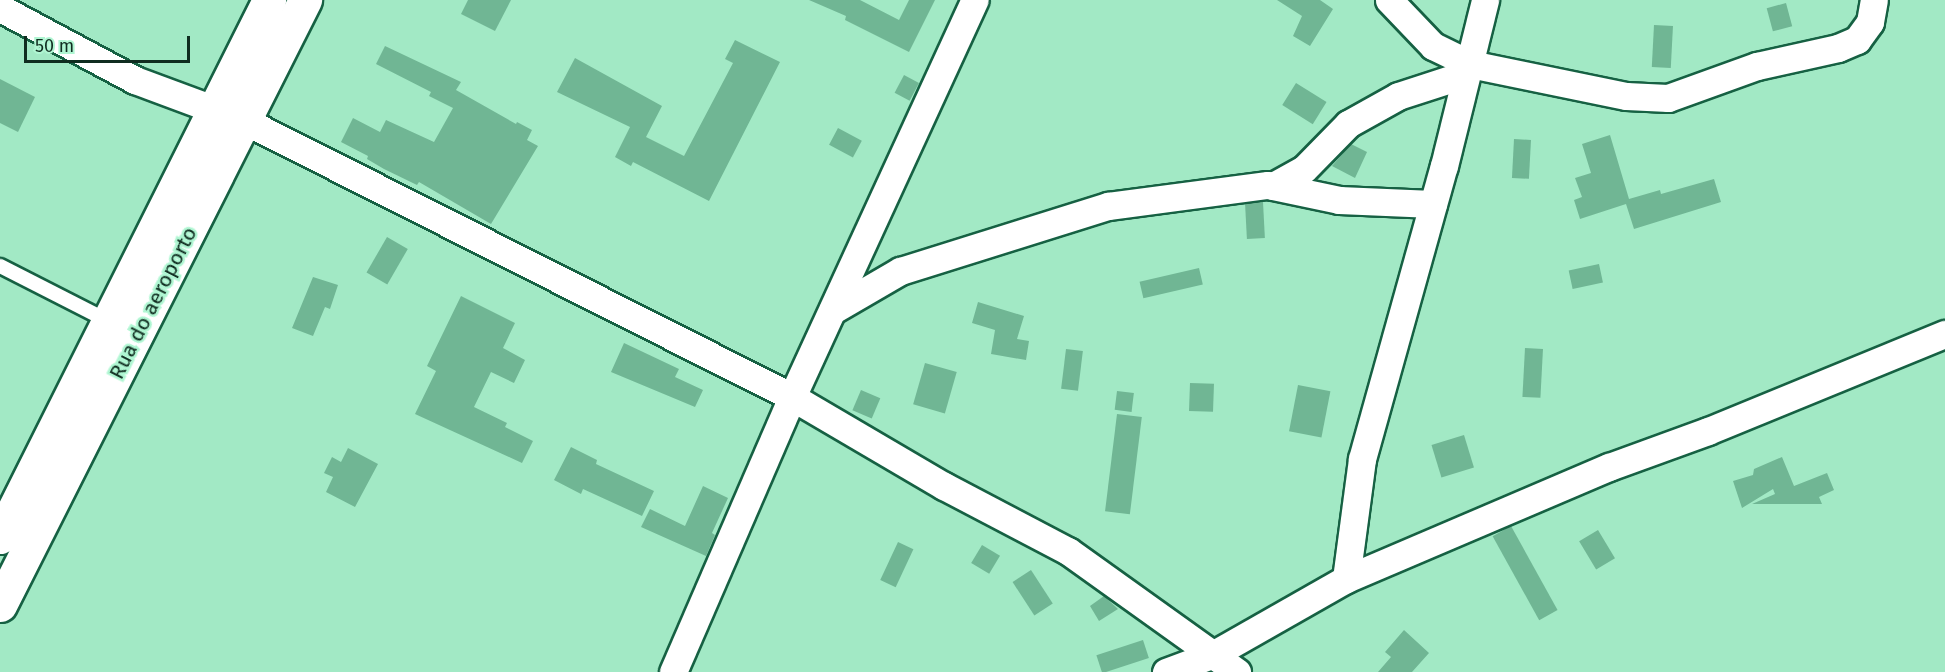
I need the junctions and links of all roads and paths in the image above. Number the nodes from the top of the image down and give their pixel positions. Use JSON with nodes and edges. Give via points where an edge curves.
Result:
{"nodes":[{"id":1,"x":269,"y":0,"type":"edge"},
{"id":2,"x":305,"y":0,"type":"edge"},
{"id":3,"x":975,"y":0,"type":"edge"},
{"id":4,"x":1389,"y":0,"type":"edge"},
{"id":5,"x":1485,"y":0,"type":"edge"},
{"id":6,"x":1874,"y":0,"type":"edge"},
{"id":7,"x":0,"y":8,"type":"edge"},
{"id":8,"x":1468,"y":69,"type":"junction"},
{"id":9,"x":214,"y":110,"type":"junction"},
{"id":10,"x":245,"y":121,"type":"junction"},
{"id":11,"x":1273,"y":186,"type":"junction"},
{"id":12,"x":1433,"y":204,"type":"junction"},
{"id":13,"x":0,"y":266,"type":"edge"},
{"id":14,"x":832,"y":309,"type":"junction"},
{"id":15,"x":108,"y":321,"type":"junction"},
{"id":16,"x":1945,"y":334,"type":"edge"},
{"id":17,"x":792,"y":397,"type":"junction"},
{"id":18,"x":0,"y":537,"type":"edge"},
{"id":19,"x":1346,"y":579,"type":"junction"},
{"id":20,"x":0,"y":605,"type":"edge"},
{"id":21,"x":1214,"y":654,"type":"junction"},
{"id":22,"x":673,"y":672,"type":"edge"},
{"id":23,"x":1166,"y":672,"type":"edge"},
{"id":24,"x":1237,"y":672,"type":"edge"}],
"edges":[{"from":1,"to":9,"type":"main road","name":"Rua do aeroporto"},
{"from":2,"to":10,"type":"main road","name":"Rua do aeroporto"},
{"from":3,"to":14,"type":"street"},
{"from":4,"to":8,"type":"street","via":[[1433,46]]},
{"from":5,"to":8,"type":"street"},
{"from":6,"to":8,"type":"street","via":[[1870,22],[1857,40],[1757,66],[1668,98],[1626,96]]},
{"from":7,"to":9,"type":"street","via":[[135,80]]},
{"from":8,"to":11,"type":"street","via":[[1398,96],[1348,124],[1304,169]]},
{"from":8,"to":12,"type":"street"},
{"from":9,"to":10,"type":"street"},
{"from":9,"to":15,"type":"main road","name":"Rua do aeroporto"},
{"from":10,"to":17,"type":"street"},
{"from":10,"to":20,"type":"main road","name":"Rua do aeroporto"},
{"from":11,"to":12,"type":"street","via":[[1339,200]]},
{"from":11,"to":14,"type":"street","via":[[1108,206],[900,271]]},
{"from":12,"to":19,"type":"street","via":[[1362,459]]},
{"from":13,"to":15,"type":"lane"},
{"from":14,"to":17,"type":"street"},
{"from":15,"to":18,"type":"main road","name":"Rua do aeroporto"},
{"from":16,"to":19,"type":"street","via":[[1609,467]]},
{"from":17,"to":21,"type":"street","via":[[944,486],[1068,551]]},
{"from":17,"to":22,"type":"street"},
{"from":19,"to":21,"type":"street"},
{"from":21,"to":23,"type":"street"},
{"from":21,"to":24,"type":"street"}]}
